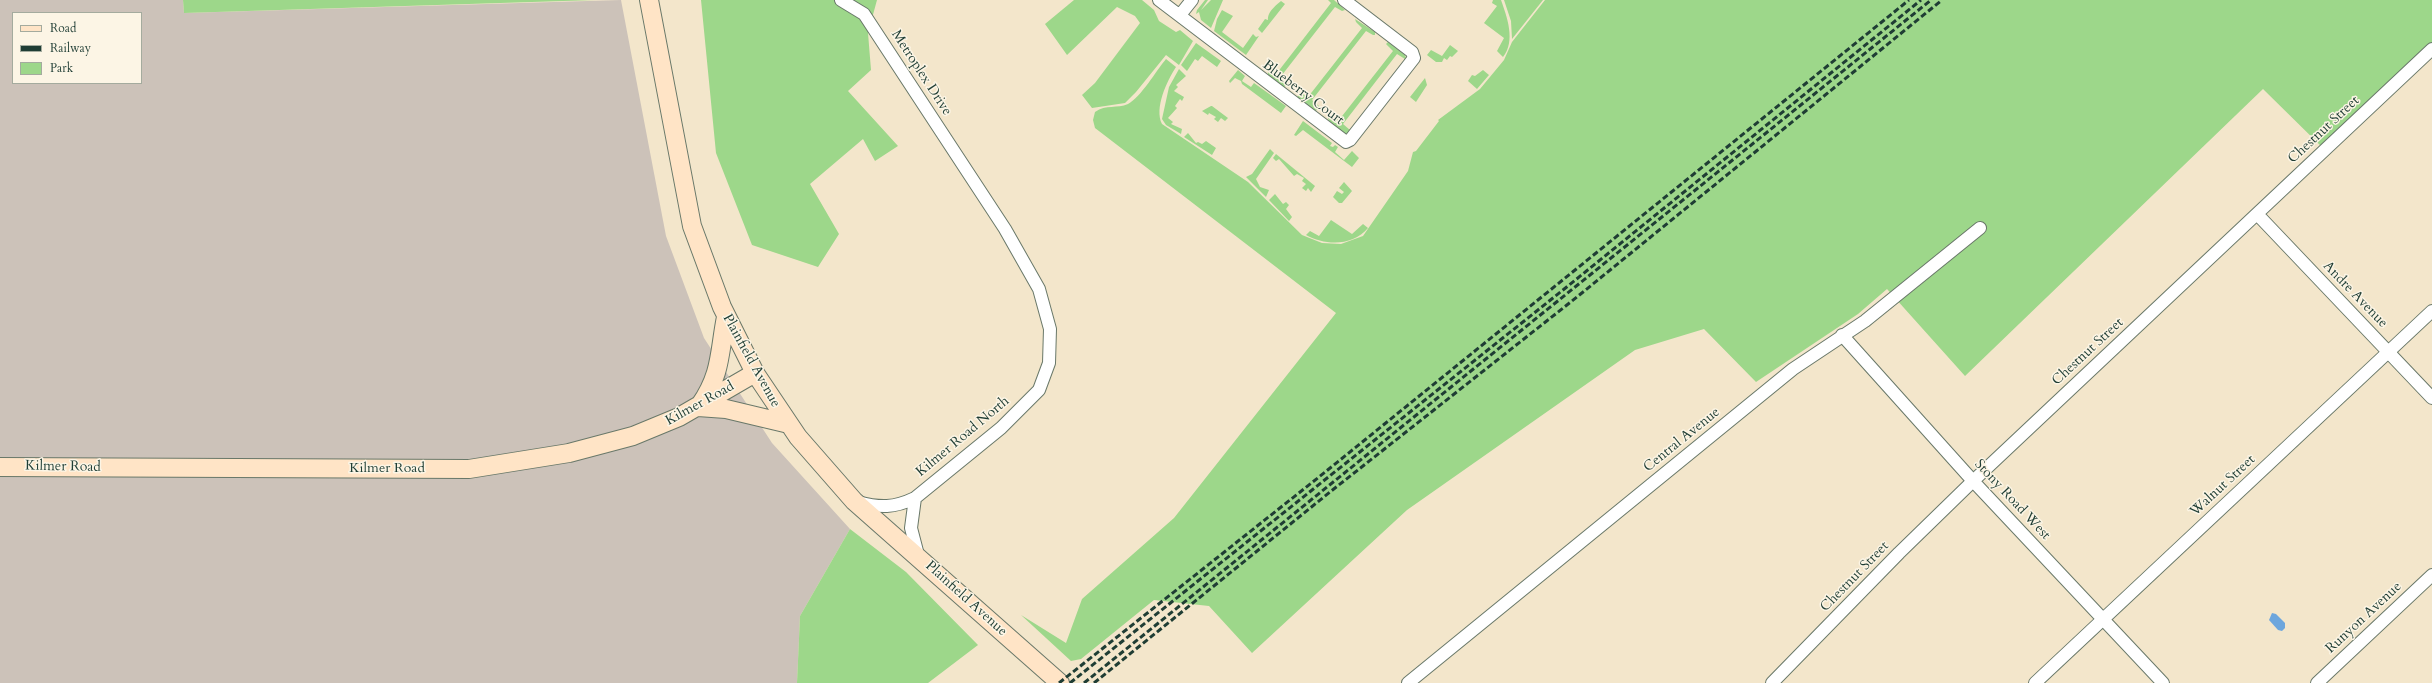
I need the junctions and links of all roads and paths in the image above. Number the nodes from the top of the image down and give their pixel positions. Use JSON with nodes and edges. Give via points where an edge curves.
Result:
{"nodes":[{"id":1,"x":650,"y":0,"type":"edge"},
{"id":2,"x":841,"y":0,"type":"edge"},
{"id":3,"x":1159,"y":0,"type":"edge"},
{"id":4,"x":1192,"y":0,"type":"edge"},
{"id":5,"x":1344,"y":0,"type":"edge"},
{"id":6,"x":1180,"y":15,"type":"junction"},
{"id":7,"x":2432,"y":49,"type":"edge"},
{"id":8,"x":967,"y":172,"type":"joint"},
{"id":9,"x":2257,"y":214,"type":"junction"},
{"id":10,"x":1980,"y":228,"type":"dead end"},
{"id":11,"x":2432,"y":311,"type":"edge"},
{"id":12,"x":726,"y":317,"type":"junction"},
{"id":13,"x":1842,"y":336,"type":"junction"},
{"id":14,"x":2389,"y":352,"type":"junction"},
{"id":15,"x":755,"y":373,"type":"junction"},
{"id":16,"x":2432,"y":398,"type":"edge"},
{"id":17,"x":698,"y":407,"type":"junction"},
{"id":18,"x":788,"y":424,"type":"junction"},
{"id":19,"x":0,"y":467,"type":"edge"},
{"id":20,"x":1973,"y":481,"type":"junction"},
{"id":21,"x":915,"y":498,"type":"junction"},
{"id":22,"x":854,"y":501,"type":"junction"},
{"id":23,"x":918,"y":555,"type":"junction"},
{"id":24,"x":2432,"y":575,"type":"edge"},
{"id":25,"x":2104,"y":618,"type":"junction"},
{"id":26,"x":1060,"y":683,"type":"edge"},
{"id":27,"x":1408,"y":683,"type":"edge"},
{"id":28,"x":1772,"y":683,"type":"edge"},
{"id":29,"x":2035,"y":683,"type":"edge"},
{"id":30,"x":2163,"y":683,"type":"edge"},
{"id":31,"x":2317,"y":683,"type":"edge"}],
"edges":[{"from":1,"to":12,"type":"street","name":"Plainfield Avenue","via":[[692,226]]},
{"from":2,"to":8,"type":"street","name":"Metroplex Drive","via":[[864,14]]},
{"from":3,"to":6,"type":"street"},
{"from":4,"to":6,"type":"street"},
{"from":5,"to":6,"type":"street","name":"Blueberry Court","via":[[1412,52],[1414,58],[1346,142]]},
{"from":7,"to":9,"type":"street","name":"Chestnut Street"},
{"from":8,"to":21,"type":"street","name":"Kilmer Road North","via":[[1005,229],[1039,289],[1050,329],[1049,363],[1039,390],[1001,428]]},
{"from":9,"to":14,"type":"street","name":"Andre Avenue"},
{"from":9,"to":20,"type":"street","name":"Chestnut Street"},
{"from":10,"to":13,"type":"street","name":"Central Avenue"},
{"from":11,"to":14,"type":"street","name":"Walnut Street"},
{"from":12,"to":15,"type":"street","name":"Plainfield Avenue"},
{"from":12,"to":17,"type":"street","via":[[718,369],[711,388]]},
{"from":13,"to":20,"type":"street","name":"Stony Road West"},
{"from":13,"to":27,"type":"street","name":"Central Avenue","via":[[1793,369]]},
{"from":14,"to":16,"type":"street","name":"Andre Avenue"},
{"from":14,"to":25,"type":"street","name":"Walnut Street"},
{"from":15,"to":17,"type":"street","name":"Kilmer Road"},
{"from":15,"to":18,"type":"street","name":"Plainfield Avenue"},
{"from":17,"to":18,"type":"street","via":[[726,409]]},
{"from":17,"to":19,"type":"street","name":"Kilmer Road","via":[[658,427],[605,445],[530,461],[469,469]]},
{"from":18,"to":22,"type":"street","name":"Plainfield Avenue"},
{"from":20,"to":25,"type":"street","name":"Stony Road West"},
{"from":20,"to":28,"type":"street","name":"Chestnut Street"},
{"from":21,"to":22,"type":"street","name":"Kilmer Road North","via":[[901,505],[888,507]]},
{"from":21,"to":23,"type":"street","via":[[911,528]]},
{"from":22,"to":23,"type":"street","name":"Plainfield Avenue"},
{"from":23,"to":26,"type":"street","name":"Plainfield Avenue","via":[[940,579]]},
{"from":24,"to":31,"type":"street","name":"Runyon Avenue"},
{"from":25,"to":29,"type":"street","name":"Walnut Street"},
{"from":25,"to":30,"type":"street","name":"Stony Road West"}]}
